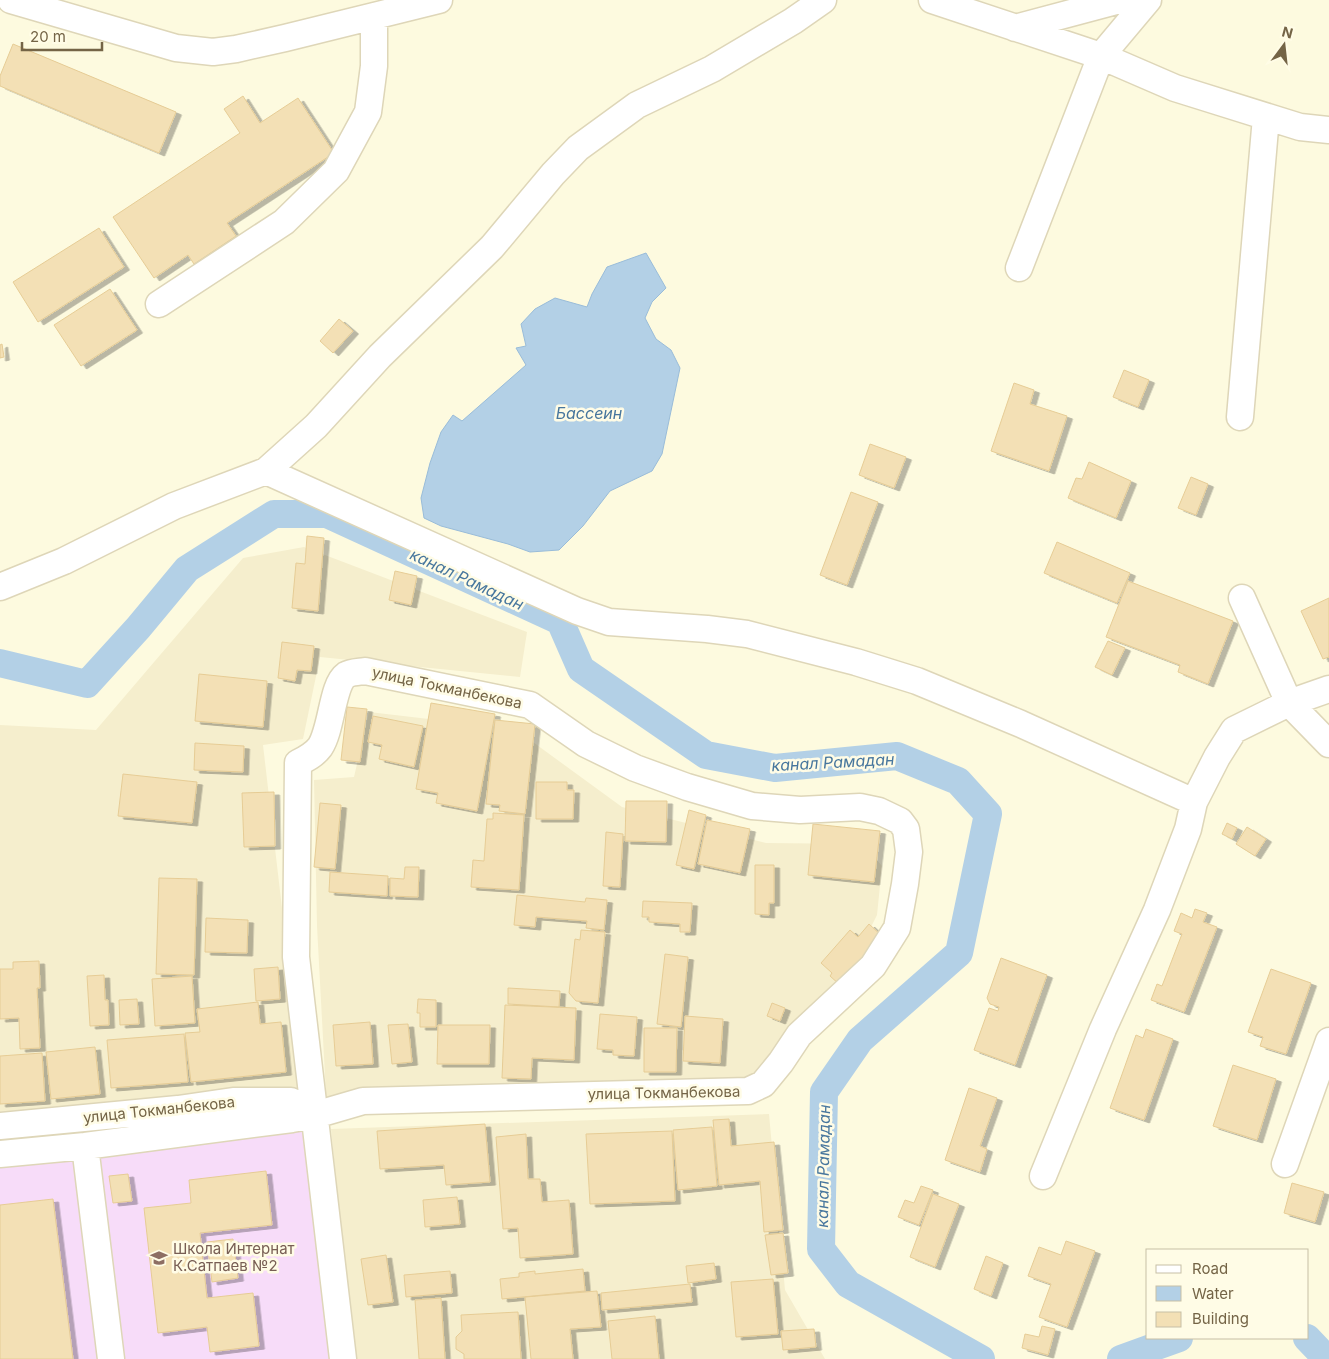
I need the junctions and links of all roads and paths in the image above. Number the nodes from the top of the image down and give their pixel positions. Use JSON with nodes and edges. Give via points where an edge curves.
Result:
{"nodes":[{"id":1,"x":11,"y":0,"type":"edge"},
{"id":2,"x":439,"y":0,"type":"edge"},
{"id":3,"x":823,"y":0,"type":"edge"},
{"id":4,"x":932,"y":0,"type":"edge"},
{"id":5,"x":1120,"y":0,"type":"edge"},
{"id":6,"x":1148,"y":0,"type":"edge"},
{"id":7,"x":374,"y":16,"type":"junction"},
{"id":8,"x":1015,"y":28,"type":"junction"},
{"id":9,"x":1101,"y":56,"type":"junction"},
{"id":10,"x":1266,"y":117,"type":"junction"},
{"id":11,"x":1329,"y":130,"type":"edge"},
{"id":12,"x":1019,"y":268,"type":"dead end"},
{"id":13,"x":159,"y":304,"type":"dead end"},
{"id":14,"x":1240,"y":417,"type":"dead end"},
{"id":15,"x":266,"y":471,"type":"junction"},
{"id":16,"x":0,"y":587,"type":"edge"},
{"id":17,"x":1242,"y":598,"type":"dead end"},
{"id":18,"x":1329,"y":689,"type":"edge"},
{"id":19,"x":1289,"y":703,"type":"junction"},
{"id":20,"x":1329,"y":744,"type":"edge"},
{"id":21,"x":1194,"y":802,"type":"junction"},
{"id":22,"x":1329,"y":1041,"type":"edge"},
{"id":23,"x":303,"y":1117,"type":"junction"},
{"id":24,"x":0,"y":1126,"type":"edge"},
{"id":25,"x":85,"y":1146,"type":"junction"},
{"id":26,"x":0,"y":1154,"type":"edge"},
{"id":27,"x":1285,"y":1164,"type":"dead end"},
{"id":28,"x":1044,"y":1176,"type":"dead end"},
{"id":29,"x":111,"y":1359,"type":"edge"},
{"id":30,"x":343,"y":1359,"type":"edge"}],
"edges":[{"from":1,"to":7,"type":"street","via":[[176,48],[213,52]]},
{"from":2,"to":7,"type":"street"},
{"from":3,"to":15,"type":"street","via":[[712,69],[638,105],[578,148],[492,247],[380,356],[316,426]]},
{"from":4,"to":8,"type":"street"},
{"from":5,"to":8,"type":"street"},
{"from":6,"to":9,"type":"street"},
{"from":7,"to":13,"type":"street","via":[[374,66],[368,112],[336,171],[284,222]]},
{"from":8,"to":9,"type":"street"},
{"from":9,"to":10,"type":"street","via":[[1175,88]]},
{"from":9,"to":12,"type":"street"},
{"from":10,"to":11,"type":"street","via":[[1300,127]]},
{"from":10,"to":14,"type":"street"},
{"from":15,"to":16,"type":"street","via":[[174,506],[64,561]]},
{"from":15,"to":21,"type":"street","via":[[577,611],[608,622],[747,634],[856,662],[917,681],[1021,724]]},
{"from":17,"to":19,"type":"street"},
{"from":18,"to":19,"type":"street"},
{"from":19,"to":20,"type":"street"},
{"from":19,"to":21,"type":"street","via":[[1234,730]]},
{"from":21,"to":28,"type":"street","via":[[1188,829],[1157,910],[1103,1029]]},
{"from":22,"to":27,"type":"street"},
{"from":23,"to":23,"type":"street","name":"улица Токманбекова","via":[[296,957],[298,763],[321,746],[339,683],[347,674],[365,671],[530,705],[586,744],[635,768],[687,787],[752,806],[800,810],[860,807],[879,811],[900,821],[906,829],[909,852],[897,928],[873,966],[799,1036],[763,1084],[748,1091],[363,1101]]},
{"from":23,"to":24,"type":"street","name":"улица Токманбекова","via":[[291,1101],[233,1101]]},
{"from":23,"to":25,"type":"street"},
{"from":23,"to":30,"type":"street","name":"улица Токманбекова"},
{"from":25,"to":26,"type":"street"},
{"from":25,"to":29,"type":"street"}]}
